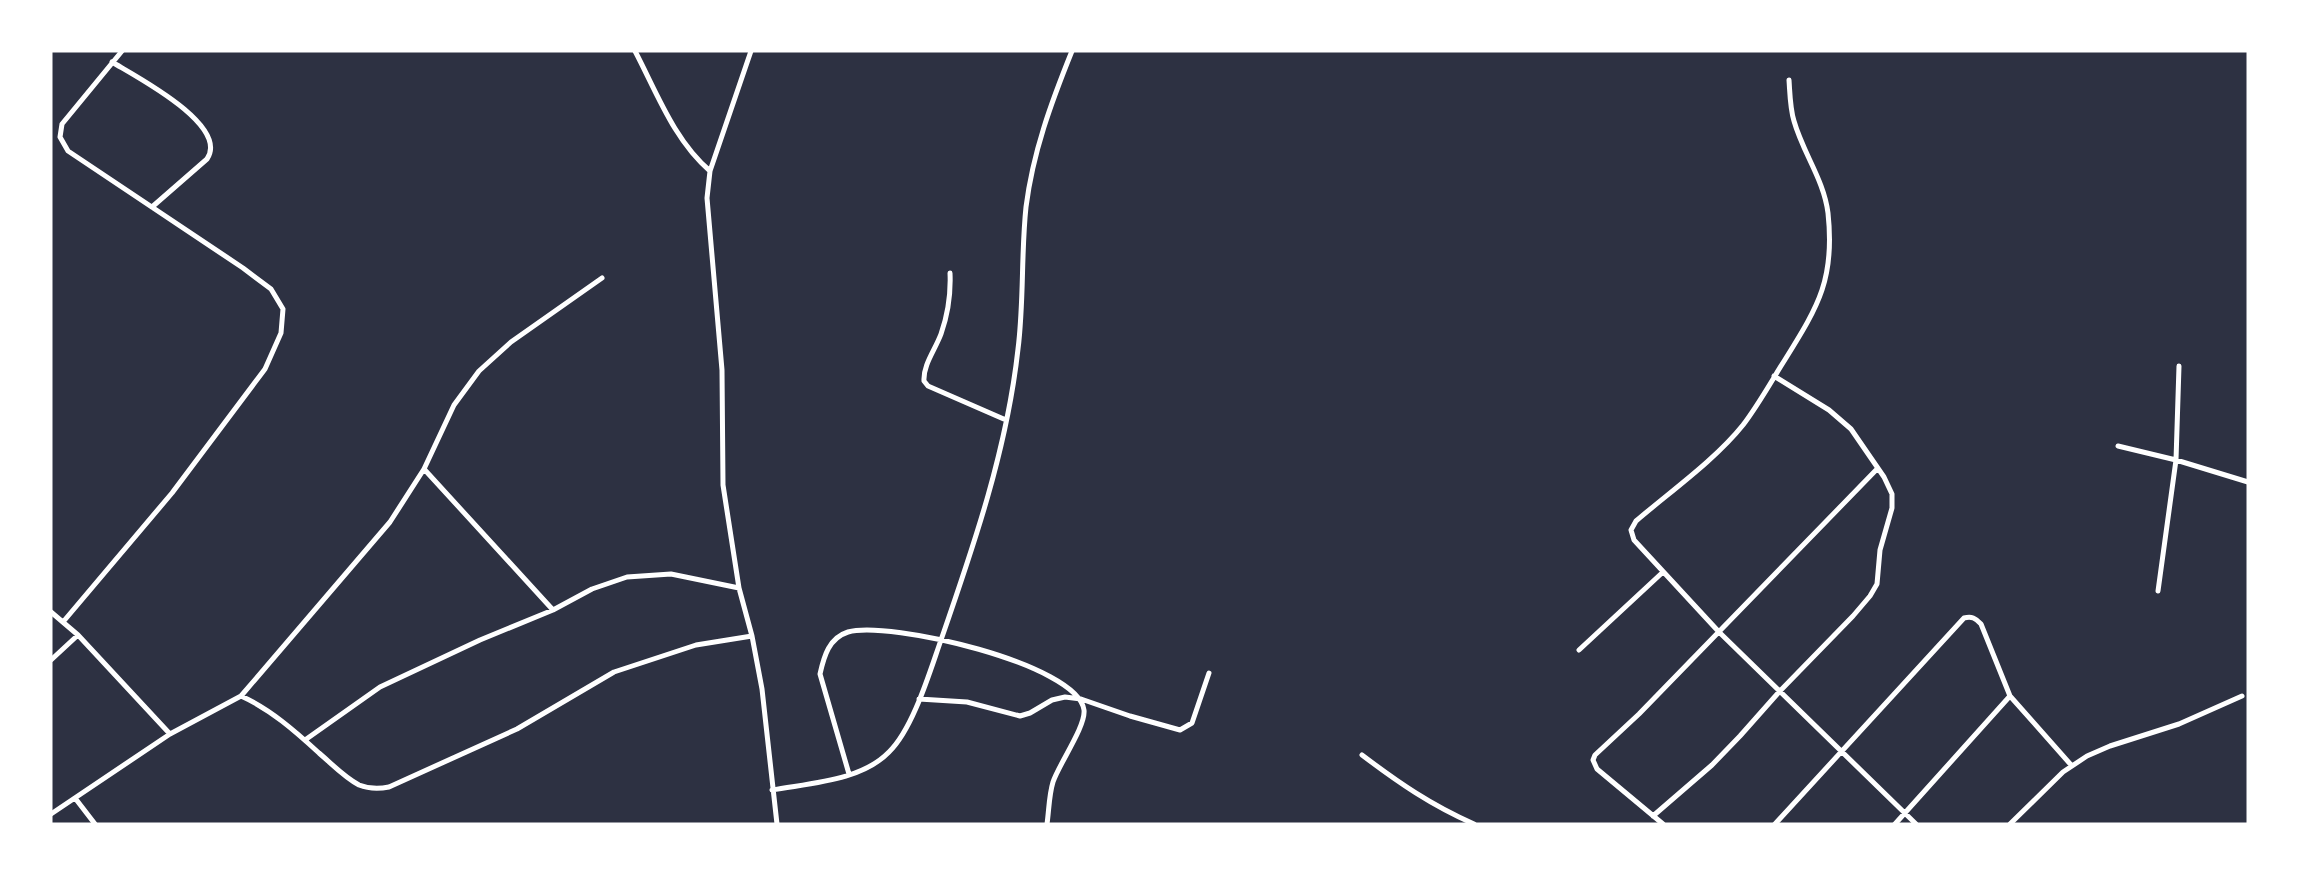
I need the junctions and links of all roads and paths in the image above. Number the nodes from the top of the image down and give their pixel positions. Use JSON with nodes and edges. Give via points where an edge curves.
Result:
{"nodes":[{"id":1,"x":122,"y":51,"type":"edge"},
{"id":2,"x":635,"y":51,"type":"edge"},
{"id":3,"x":751,"y":51,"type":"edge"},
{"id":4,"x":1072,"y":51,"type":"edge"},
{"id":5,"x":112,"y":62,"type":"junction"},
{"id":6,"x":1789,"y":80,"type":"dead end"},
{"id":7,"x":710,"y":171,"type":"junction"},
{"id":8,"x":152,"y":207,"type":"junction"},
{"id":9,"x":950,"y":273,"type":"dead end"},
{"id":10,"x":602,"y":278,"type":"dead end"},
{"id":11,"x":2179,"y":366,"type":"dead end"},
{"id":12,"x":1774,"y":376,"type":"junction"},
{"id":13,"x":1006,"y":420,"type":"junction"},
{"id":14,"x":2118,"y":446,"type":"dead end"},
{"id":15,"x":2176,"y":460,"type":"junction"},
{"id":16,"x":1878,"y":468,"type":"junction"},
{"id":17,"x":424,"y":469,"type":"junction"},
{"id":18,"x":2248,"y":482,"type":"edge"},
{"id":19,"x":1663,"y":572,"type":"junction"},
{"id":20,"x":739,"y":588,"type":"junction"},
{"id":21,"x":2158,"y":591,"type":"dead end"},
{"id":22,"x":553,"y":610,"type":"junction"},
{"id":23,"x":51,"y":612,"type":"edge"},
{"id":24,"x":63,"y":622,"type":"junction"},
{"id":25,"x":1719,"y":632,"type":"junction"},
{"id":26,"x":78,"y":635,"type":"junction"},
{"id":27,"x":752,"y":636,"type":"junction"},
{"id":28,"x":942,"y":639,"type":"junction"},
{"id":29,"x":1579,"y":650,"type":"dead end"},
{"id":30,"x":51,"y":660,"type":"edge"},
{"id":31,"x":1209,"y":673,"type":"dead end"},
{"id":32,"x":1779,"y":692,"type":"junction"},
{"id":33,"x":241,"y":696,"type":"junction"},
{"id":34,"x":2010,"y":696,"type":"junction"},
{"id":35,"x":2242,"y":696,"type":"dead end"},
{"id":36,"x":919,"y":698,"type":"junction"},
{"id":37,"x":1081,"y":699,"type":"junction"},
{"id":38,"x":170,"y":734,"type":"junction"},
{"id":39,"x":305,"y":740,"type":"junction"},
{"id":40,"x":1843,"y":751,"type":"junction"},
{"id":41,"x":1362,"y":755,"type":"dead end"},
{"id":42,"x":2072,"y":766,"type":"junction"},
{"id":43,"x":849,"y":774,"type":"junction"},
{"id":44,"x":772,"y":790,"type":"junction"},
{"id":45,"x":75,"y":798,"type":"junction"},
{"id":46,"x":51,"y":814,"type":"edge"},
{"id":47,"x":1906,"y":814,"type":"junction"},
{"id":48,"x":1653,"y":816,"type":"junction"},
{"id":49,"x":95,"y":824,"type":"edge"},
{"id":50,"x":777,"y":824,"type":"edge"},
{"id":51,"x":1047,"y":824,"type":"edge"},
{"id":52,"x":1474,"y":824,"type":"edge"},
{"id":53,"x":1663,"y":824,"type":"edge"},
{"id":54,"x":1775,"y":824,"type":"edge"},
{"id":55,"x":1895,"y":824,"type":"edge"},
{"id":56,"x":1916,"y":824,"type":"edge"},
{"id":57,"x":2010,"y":824,"type":"edge"}],
"edges":[{"from":1,"to":5,"type":"street"},
{"from":2,"to":7,"type":"street","via":[[671,123],[694,157]]},
{"from":3,"to":7,"type":"street"},
{"from":4,"to":13,"type":"street","via":[[1036,146],[1026,208],[1018,350]]},
{"from":5,"to":8,"type":"street","via":[[62,124],[60,137],[68,151]]},
{"from":5,"to":8,"type":"street","via":[[170,97],[190,114],[205,132],[211,147],[207,159]]},
{"from":6,"to":12,"type":"street","via":[[1794,122],[1819,178],[1828,212],[1830,251],[1819,301]]},
{"from":7,"to":20,"type":"street","via":[[707,198],[709,233],[722,370],[722,486]]},
{"from":8,"to":24,"type":"street","via":[[271,289],[283,309],[280,333],[265,369],[222,428],[172,493]]},
{"from":9,"to":13,"type":"street","via":[[948,312],[926,368],[924,382]]},
{"from":10,"to":17,"type":"street","via":[[511,342],[479,371],[454,404]]},
{"from":11,"to":15,"type":"street"},
{"from":12,"to":16,"type":"street","via":[[1829,410],[1851,429]]},
{"from":12,"to":19,"type":"street","via":[[1742,426],[1714,455],[1636,520],[1631,530],[1634,540]]},
{"from":13,"to":28,"type":"street","via":[[970,560]]},
{"from":14,"to":15,"type":"street"},
{"from":15,"to":18,"type":"street"},
{"from":15,"to":21,"type":"street"},
{"from":16,"to":25,"type":"street"},
{"from":16,"to":32,"type":"street","via":[[1892,494],[1892,508],[1880,550],[1877,584],[1853,616]]},
{"from":17,"to":22,"type":"street"},
{"from":17,"to":33,"type":"street","via":[[390,522]]},
{"from":19,"to":25,"type":"street"},
{"from":19,"to":29,"type":"street"},
{"from":20,"to":22,"type":"street","via":[[671,574],[627,576],[592,589]]},
{"from":20,"to":27,"type":"street"},
{"from":22,"to":39,"type":"street","via":[[480,640],[380,688]]},
{"from":23,"to":24,"type":"street"},
{"from":24,"to":26,"type":"street"},
{"from":25,"to":32,"type":"street"},
{"from":25,"to":48,"type":"street","via":[[1593,760],[1597,769]]},
{"from":26,"to":30,"type":"street"},
{"from":26,"to":38,"type":"street"},
{"from":27,"to":39,"type":"street","via":[[696,645],[614,672],[517,729],[389,787],[376,789],[360,785],[345,776]]},
{"from":27,"to":44,"type":"street","via":[[762,689]]},
{"from":28,"to":36,"type":"street"},
{"from":28,"to":37,"type":"street","via":[[997,654],[1037,670]]},
{"from":28,"to":43,"type":"street","via":[[868,629],[848,632],[833,641],[823,657],[820,674]]},
{"from":31,"to":37,"type":"street","via":[[1192,723],[1180,730]]},
{"from":32,"to":40,"type":"street"},
{"from":32,"to":48,"type":"street","via":[[1712,765]]},
{"from":33,"to":38,"type":"street"},
{"from":33,"to":39,"type":"street","via":[[259,704]]},
{"from":34,"to":40,"type":"street","via":[[1981,624],[1969,616]]},
{"from":34,"to":42,"type":"street"},
{"from":34,"to":47,"type":"street"},
{"from":35,"to":42,"type":"street","via":[[2179,724],[2110,746]]},
{"from":36,"to":37,"type":"street","via":[[967,702],[1020,716],[1052,700],[1065,697]]},
{"from":36,"to":43,"type":"street","via":[[909,723],[890,752],[865,770]]},
{"from":37,"to":51,"type":"street","via":[[1084,710],[1082,722],[1052,784]]},
{"from":38,"to":45,"type":"street"},
{"from":40,"to":47,"type":"street"},
{"from":40,"to":54,"type":"street"},
{"from":41,"to":52,"type":"street","via":[[1409,791]]},
{"from":42,"to":57,"type":"street"},
{"from":43,"to":44,"type":"street"},
{"from":44,"to":50,"type":"street"},
{"from":45,"to":46,"type":"street"},
{"from":45,"to":49,"type":"street"},
{"from":47,"to":55,"type":"street"},
{"from":47,"to":56,"type":"street"},
{"from":48,"to":53,"type":"street"}]}
